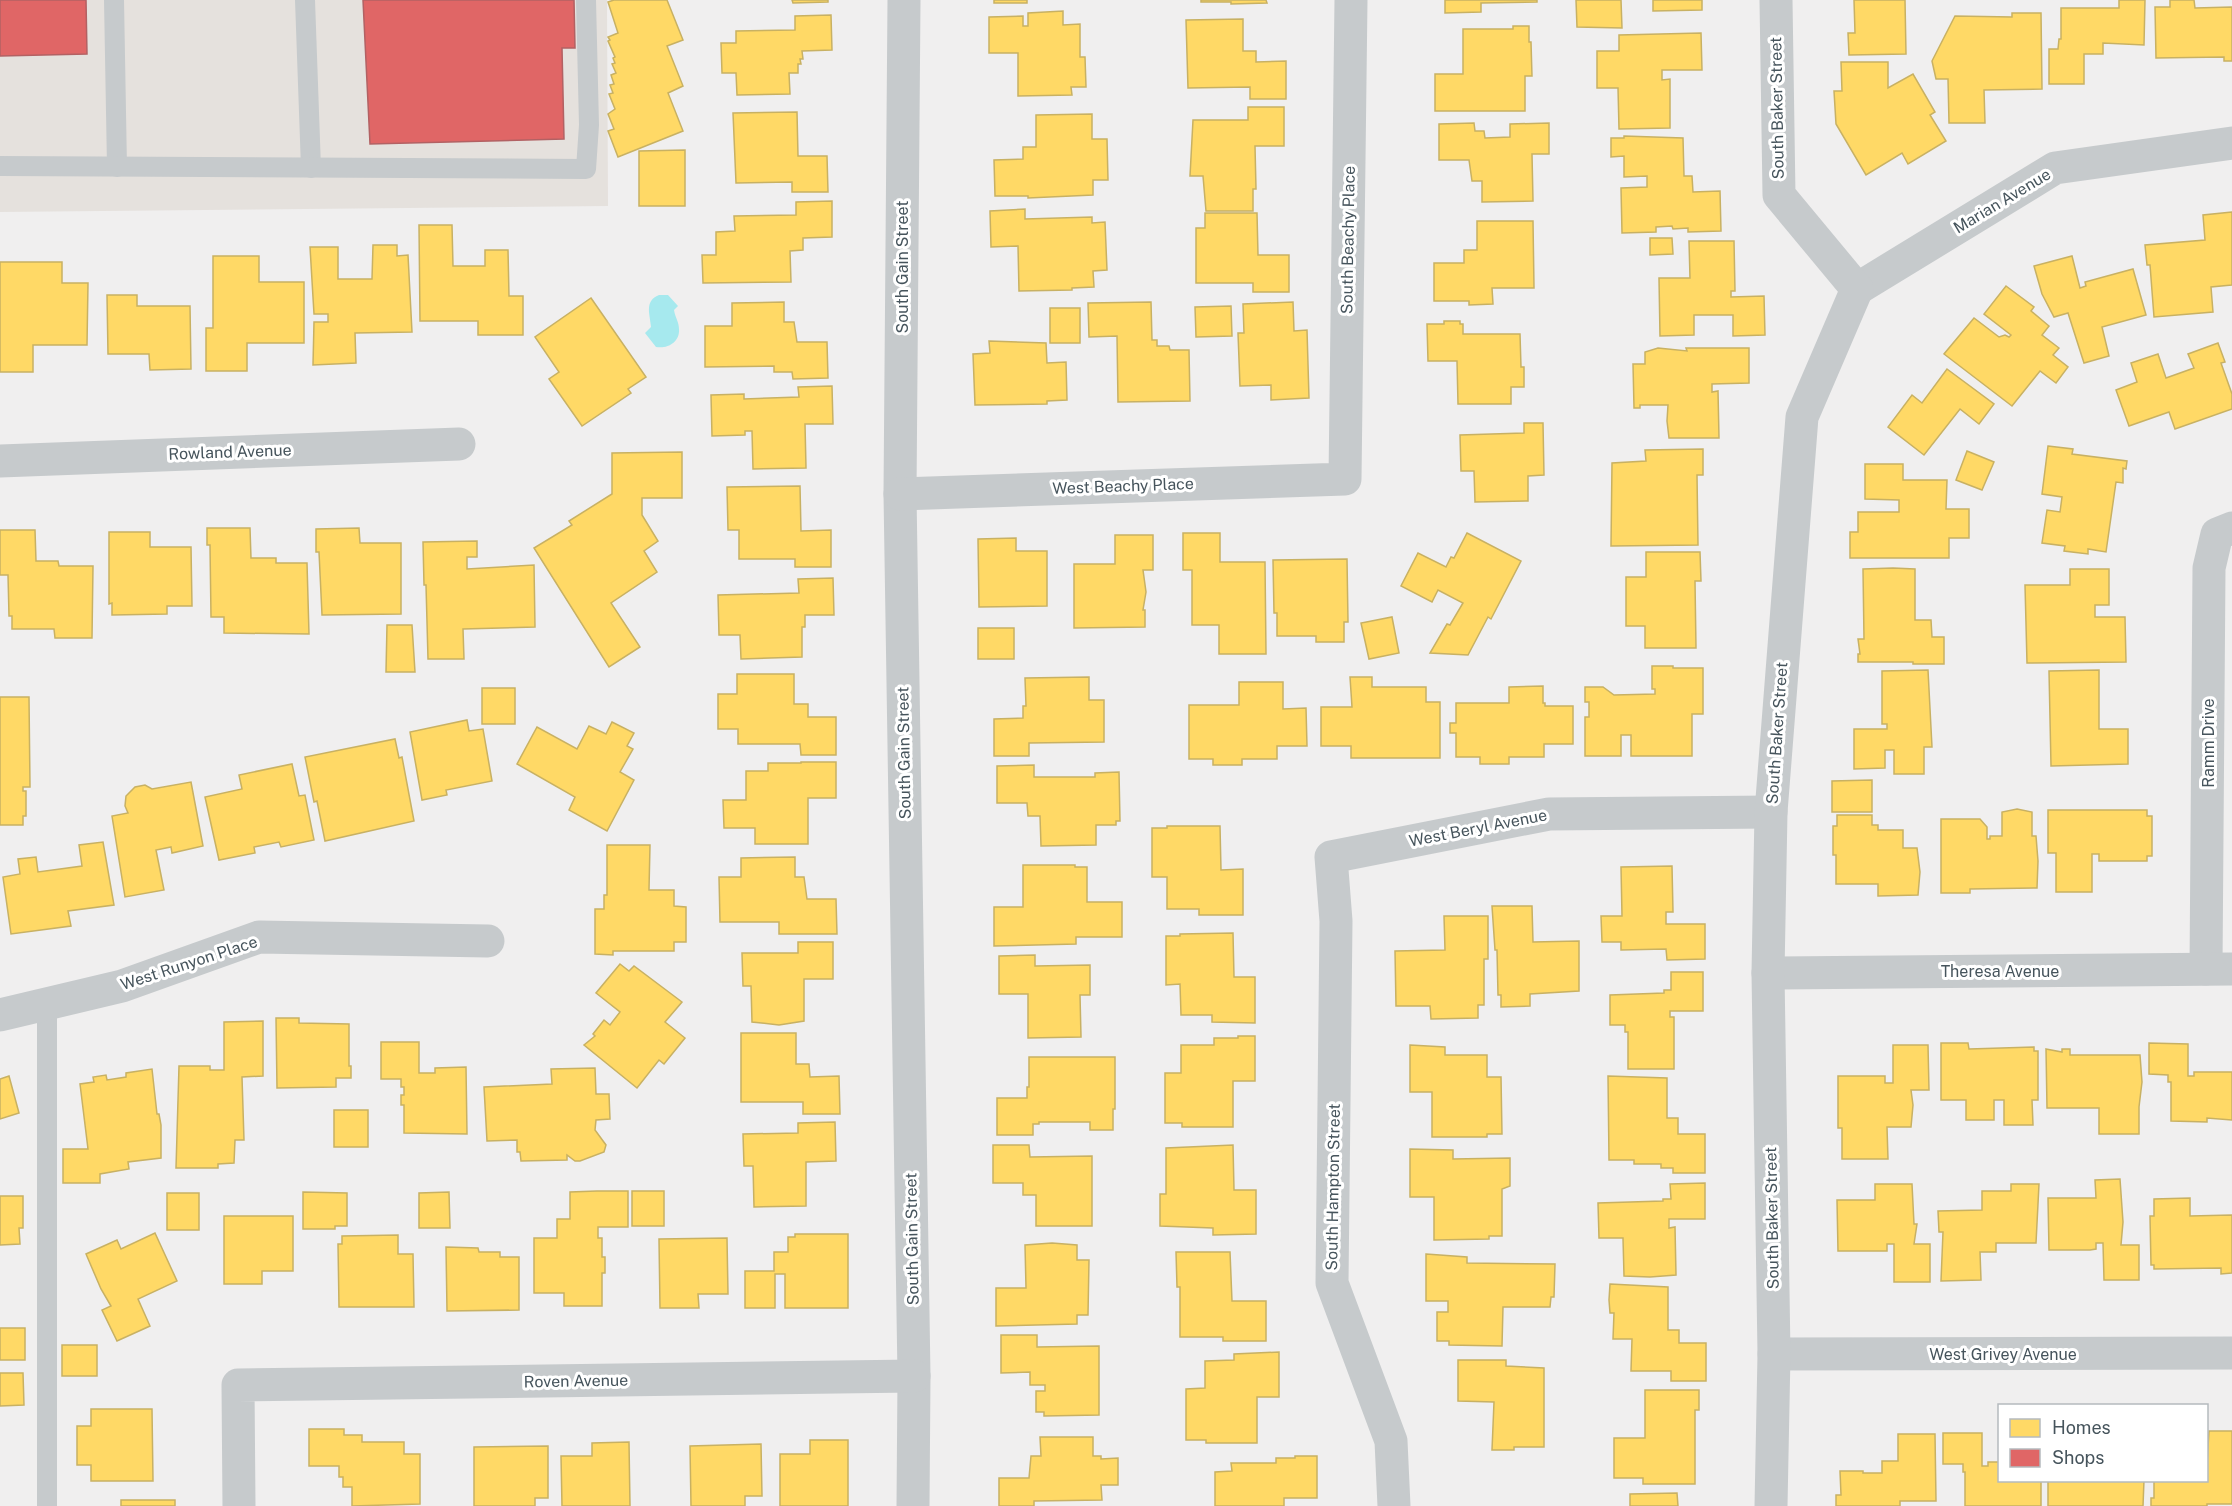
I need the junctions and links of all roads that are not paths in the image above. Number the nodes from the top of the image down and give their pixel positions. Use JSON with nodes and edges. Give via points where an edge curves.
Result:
{"nodes":[{"id":1,"x":114,"y":0,"type":"edge"},
{"id":2,"x":305,"y":0,"type":"edge"},
{"id":3,"x":586,"y":0,"type":"edge"},
{"id":4,"x":904,"y":0,"type":"edge"},
{"id":5,"x":1351,"y":0,"type":"edge"},
{"id":6,"x":1776,"y":0,"type":"edge"},
{"id":7,"x":2232,"y":143,"type":"edge"},
{"id":8,"x":0,"y":166,"type":"edge"},
{"id":9,"x":117,"y":167,"type":"junction"},
{"id":10,"x":311,"y":168,"type":"junction"},
{"id":11,"x":1857,"y":289,"type":"junction"},
{"id":12,"x":459,"y":444,"type":"dead end"},
{"id":13,"x":0,"y":461,"type":"edge"},
{"id":14,"x":1345,"y":479,"type":"joint"},
{"id":15,"x":900,"y":494,"type":"junction"},
{"id":16,"x":2232,"y":528,"type":"edge"},
{"id":17,"x":1771,"y":812,"type":"junction"},
{"id":18,"x":1331,"y":857,"type":"joint"},
{"id":19,"x":488,"y":941,"type":"dead end"},
{"id":20,"x":2219,"y":969,"type":"edge"},
{"id":21,"x":1768,"y":973,"type":"junction"},
{"id":22,"x":46,"y":1004,"type":"junction"},
{"id":23,"x":0,"y":1015,"type":"edge"},
{"id":24,"x":2232,"y":1353,"type":"edge"},
{"id":25,"x":1774,"y":1354,"type":"junction"},
{"id":26,"x":914,"y":1376,"type":"junction"},
{"id":27,"x":47,"y":1506,"type":"edge"},
{"id":28,"x":239,"y":1506,"type":"edge"},
{"id":29,"x":913,"y":1506,"type":"edge"},
{"id":30,"x":1394,"y":1506,"type":"edge"},
{"id":31,"x":1771,"y":1506,"type":"edge"}],
"edges":[{"from":1,"to":9,"type":"lane"},
{"from":2,"to":10,"type":"lane"},
{"from":3,"to":10,"type":"lane","via":[[586,169]]},
{"from":4,"to":15,"type":"street","name":"South Gain Street"},
{"from":5,"to":14,"type":"street","name":"South Beachy Place"},
{"from":6,"to":11,"type":"street","name":"South Baker Street","via":[[1779,195]]},
{"from":7,"to":11,"type":"street","name":"Marian Avenue","via":[[2055,168]]},
{"from":8,"to":9,"type":"lane"},
{"from":9,"to":10,"type":"lane"},
{"from":11,"to":17,"type":"street","name":"South Baker Street","via":[[1802,417]]},
{"from":12,"to":13,"type":"street","name":"Rowland Avenue"},
{"from":14,"to":15,"type":"street","name":"West Beachy Place"},
{"from":15,"to":26,"type":"street","name":"South Gain Street"},
{"from":16,"to":20,"type":"street","name":"Ramm Drive","via":[[2217,534],[2209,568]]},
{"from":17,"to":18,"type":"street","name":"West Beryl Avenue","via":[[1549,814]]},
{"from":17,"to":21,"type":"street","name":"South Baker Street"},
{"from":18,"to":30,"type":"street","name":"South Hampton Street","via":[[1336,921],[1332,1283],[1392,1441]]},
{"from":19,"to":22,"type":"street","name":"West Runyon Place","via":[[259,937],[122,986]]},
{"from":20,"to":21,"type":"street","name":"Theresa Avenue"},
{"from":21,"to":25,"type":"street","name":"South Baker Street"},
{"from":22,"to":23,"type":"street","name":"West Runyon Place"},
{"from":22,"to":27,"type":"lane"},
{"from":24,"to":25,"type":"street","name":"West Grivey Avenue"},
{"from":25,"to":31,"type":"street","name":"South Baker Street"},
{"from":26,"to":28,"type":"street","name":"Roven Avenue","via":[[238,1385]]},
{"from":26,"to":29,"type":"street","name":"South Gain Street"}]}
